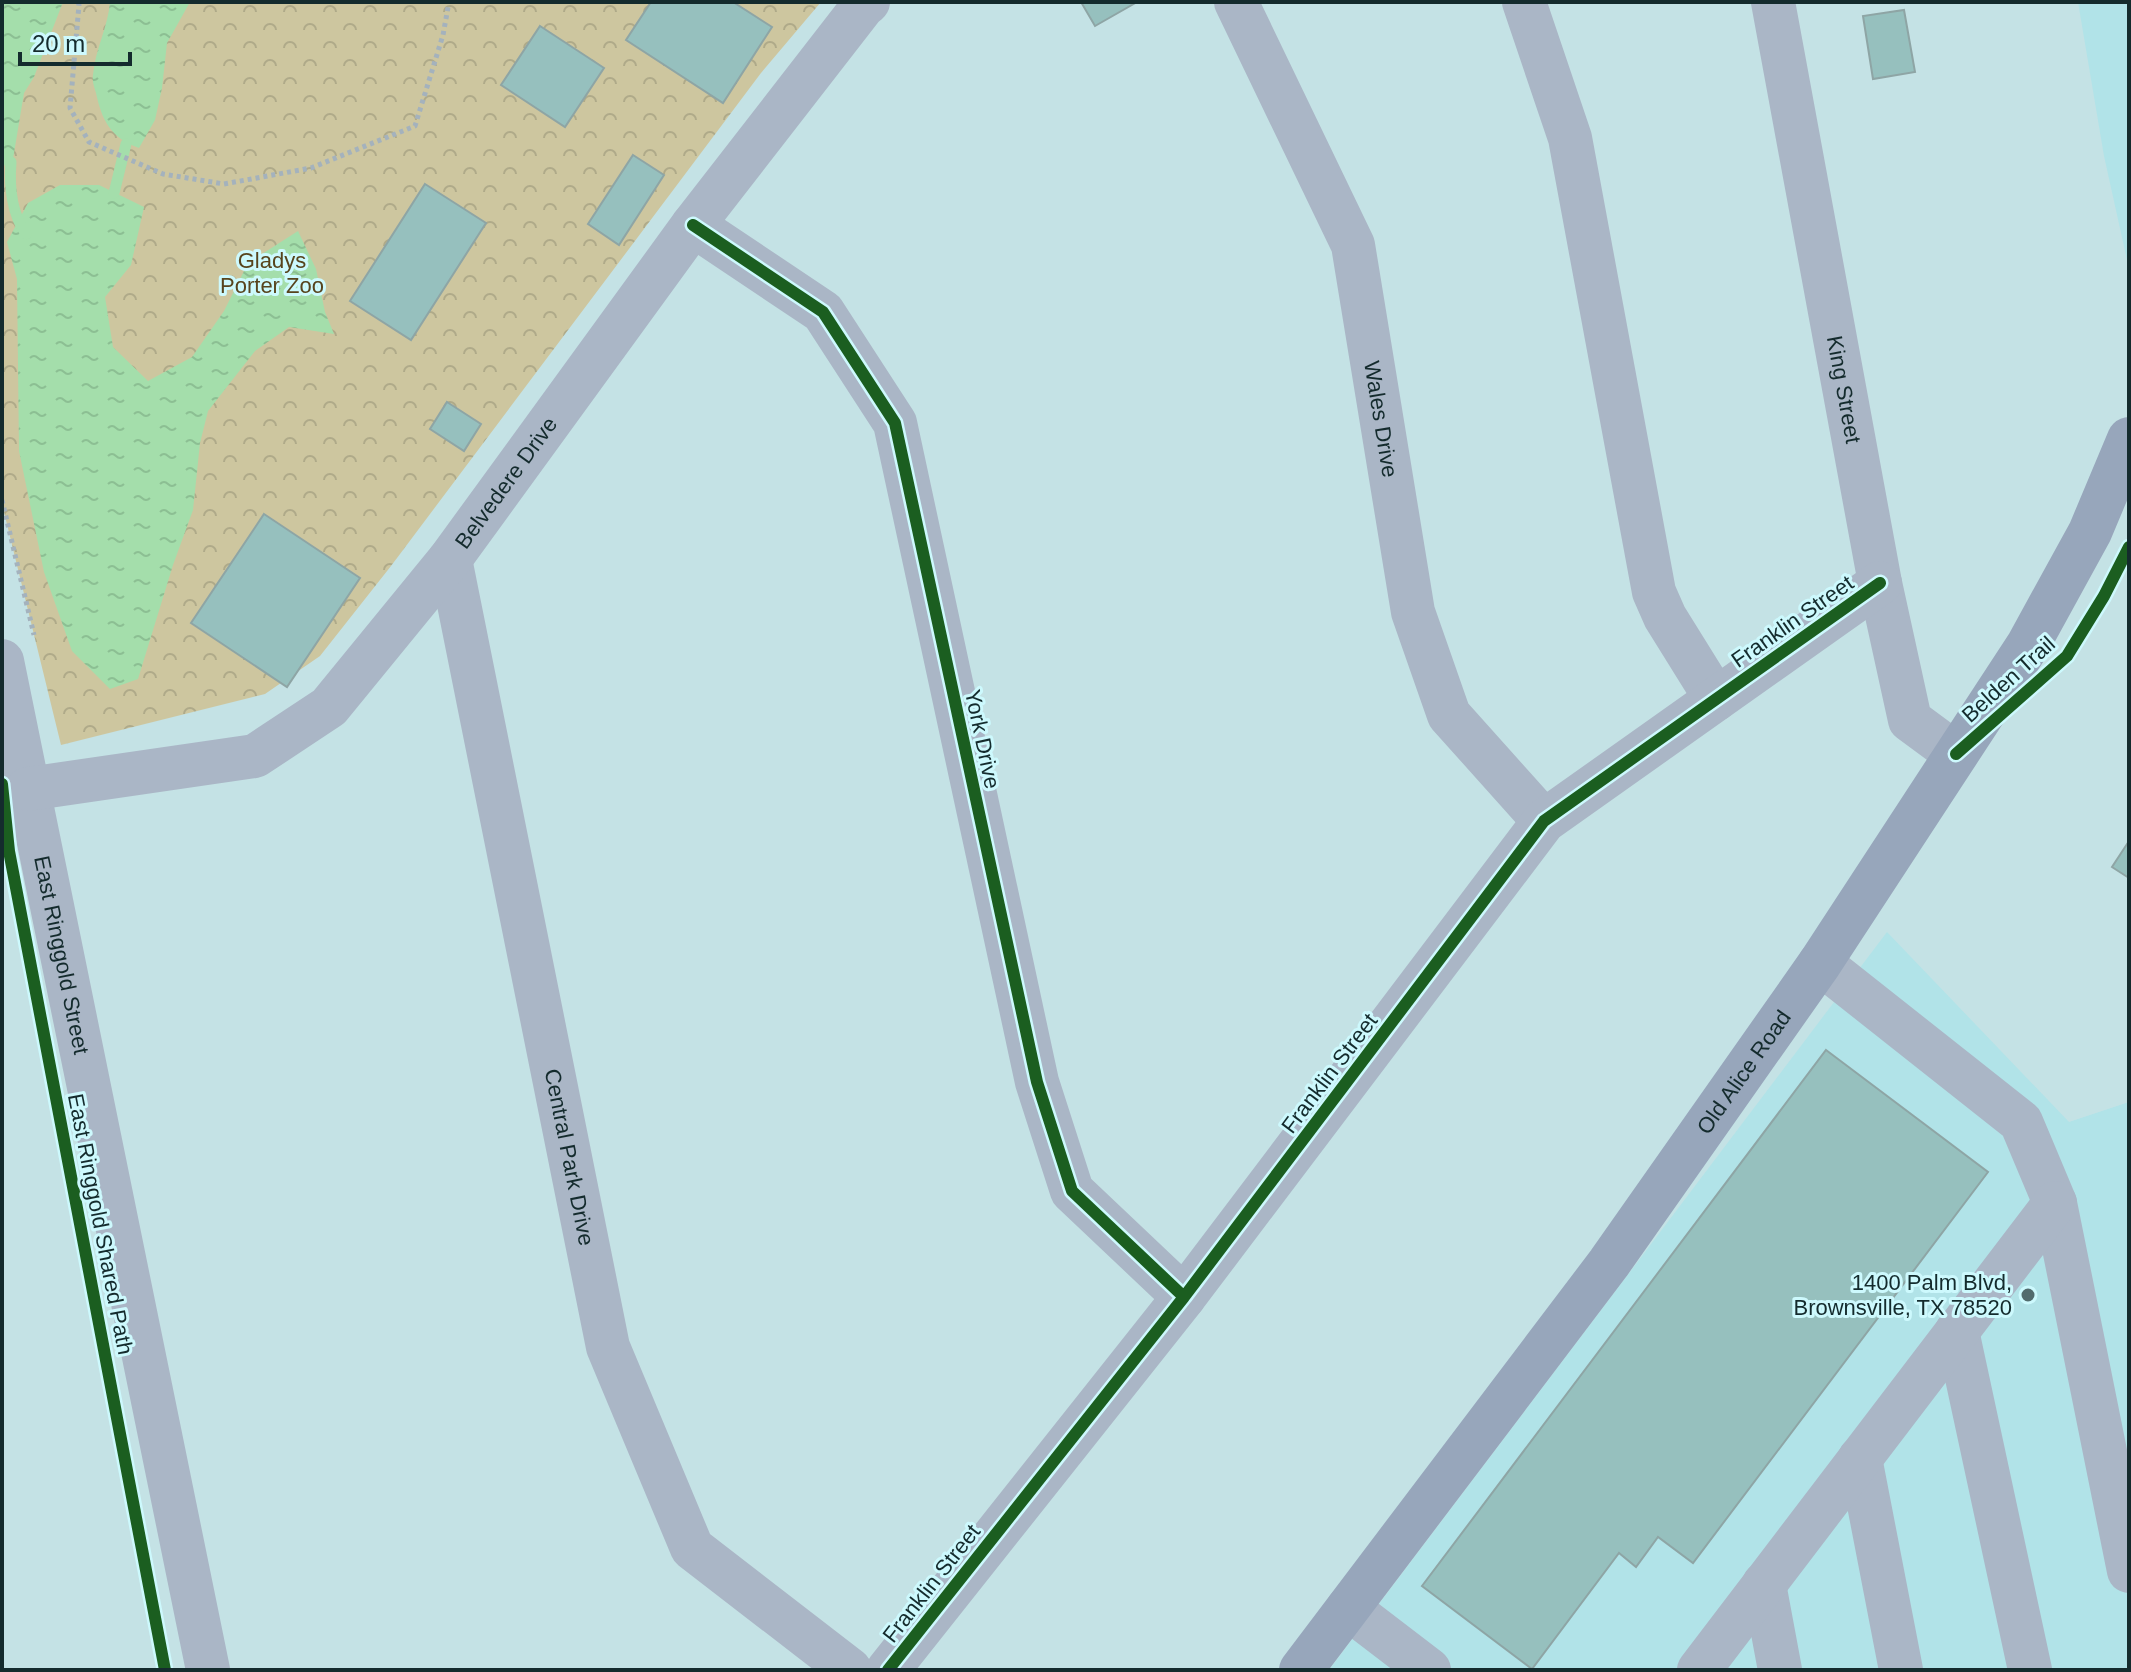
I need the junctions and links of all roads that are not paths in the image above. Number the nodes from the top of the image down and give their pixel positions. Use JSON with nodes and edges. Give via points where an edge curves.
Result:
{"nodes":[{"id":1,"x":868,"y":2,"type":"edge"},
{"id":2,"x":1236,"y":2,"type":"edge"},
{"id":3,"x":1524,"y":2,"type":"edge"},
{"id":4,"x":1773,"y":2,"type":"edge"},
{"id":5,"x":693,"y":225,"type":"junction"},
{"id":6,"x":2129,"y":439,"type":"edge"},
{"id":7,"x":450,"y":559,"type":"junction"},
{"id":8,"x":1880,"y":583,"type":"junction"},
{"id":9,"x":2,"y":661,"type":"edge"},
{"id":10,"x":1716,"y":699,"type":"junction"},
{"id":11,"x":1956,"y":754,"type":"junction"},
{"id":12,"x":28,"y":789,"type":"junction"},
{"id":13,"x":1544,"y":821,"type":"junction"},
{"id":14,"x":1820,"y":963,"type":"junction"},
{"id":15,"x":2055,"y":1203,"type":"junction"},
{"id":16,"x":1184,"y":1297,"type":"junction"},
{"id":17,"x":1957,"y":1331,"type":"junction"},
{"id":18,"x":1860,"y":1458,"type":"junction"},
{"id":19,"x":2129,"y":1571,"type":"edge"},
{"id":20,"x":1764,"y":1584,"type":"junction"},
{"id":21,"x":1348,"y":1608,"type":"junction"},
{"id":22,"x":208,"y":1670,"type":"edge"},
{"id":23,"x":850,"y":1670,"type":"edge"},
{"id":24,"x":888,"y":1670,"type":"edge"},
{"id":25,"x":1301,"y":1670,"type":"edge"},
{"id":26,"x":1429,"y":1670,"type":"edge"},
{"id":27,"x":1699,"y":1670,"type":"edge"},
{"id":28,"x":1780,"y":1670,"type":"edge"},
{"id":29,"x":1901,"y":1670,"type":"edge"},
{"id":30,"x":2030,"y":1670,"type":"edge"}],
"edges":[{"from":1,"to":5,"type":"street","name":"Belvedere Drive"},
{"from":2,"to":13,"type":"street","name":"Wales Drive","via":[[1353,245],[1413,612],[1449,715]]},
{"from":3,"to":10,"type":"street","via":[[1570,138],[1654,592]]},
{"from":4,"to":8,"type":"street","name":"King Street"},
{"from":5,"to":7,"type":"street","name":"Belvedere Drive"},
{"from":5,"to":16,"type":"street","name":"York Drive","via":[[823,312],[895,423],[1037,1082],[1072,1191]]},
{"from":6,"to":11,"type":"main road","name":"Old Alice Road","via":[[2090,532],[2035,632]]},
{"from":7,"to":12,"type":"street","name":"Belvedere Drive","via":[[329,707],[255,756]]},
{"from":7,"to":23,"type":"street","name":"Central Park Drive","via":[[608,1347],[692,1548]]},
{"from":8,"to":10,"type":"street","name":"Franklin Street"},
{"from":8,"to":11,"type":"street","name":"King Street","via":[[1910,720]]},
{"from":9,"to":12,"type":"street","name":"East Ringgold Street"},
{"from":10,"to":13,"type":"street","name":"Franklin Street"},
{"from":11,"to":14,"type":"main road","name":"Old Alice Road"},
{"from":12,"to":22,"type":"street","name":"East Ringgold Street"},
{"from":13,"to":16,"type":"street","name":"Franklin Street"},
{"from":14,"to":15,"type":"street","via":[[2021,1122]]},
{"from":14,"to":21,"type":"main road","name":"Old Alice Road","via":[[1609,1263]]},
{"from":15,"to":17,"type":"street"},
{"from":15,"to":19,"type":"street"},
{"from":16,"to":24,"type":"street","name":"Franklin Street"},
{"from":17,"to":18,"type":"street"},
{"from":17,"to":30,"type":"street"},
{"from":18,"to":20,"type":"street"},
{"from":18,"to":29,"type":"street"},
{"from":20,"to":27,"type":"street"},
{"from":20,"to":28,"type":"street"},
{"from":21,"to":25,"type":"main road","name":"Old Alice Road"},
{"from":21,"to":26,"type":"street"}]}
